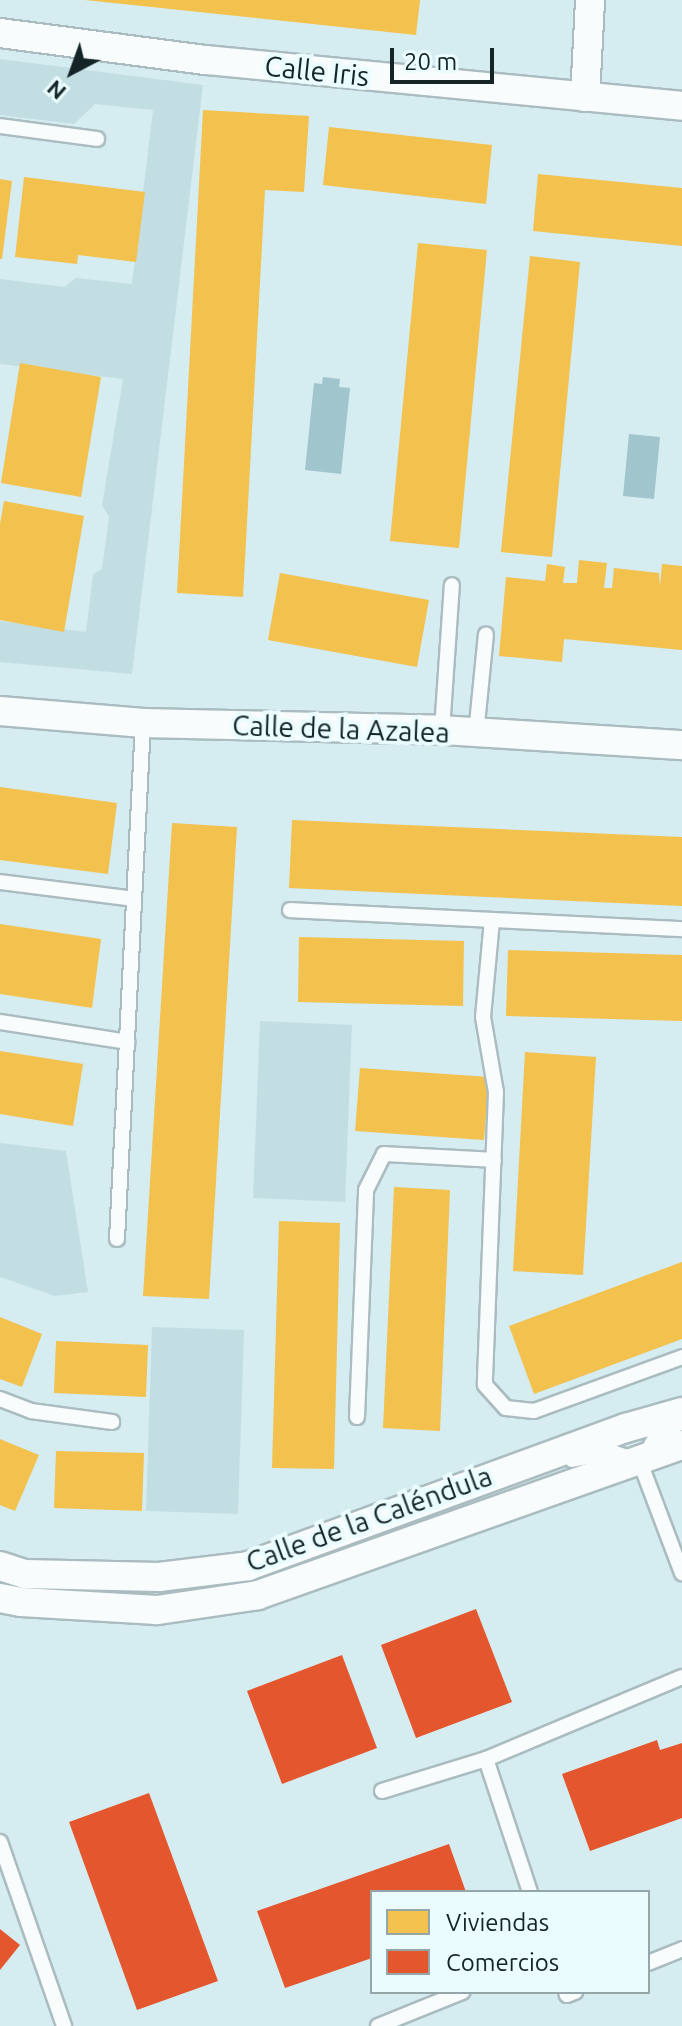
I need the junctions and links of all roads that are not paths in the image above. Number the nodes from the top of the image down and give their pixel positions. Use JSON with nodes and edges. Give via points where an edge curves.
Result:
{"nodes":[{"id":1,"x":590,"y":0,"type":"edge"},
{"id":2,"x":0,"y":33,"type":"edge"},
{"id":3,"x":585,"y":97,"type":"junction"},
{"id":4,"x":682,"y":106,"type":"edge"},
{"id":5,"x":0,"y":126,"type":"edge"},
{"id":6,"x":97,"y":139,"type":"dead end"},
{"id":7,"x":452,"y":585,"type":"dead end"},
{"id":8,"x":486,"y":634,"type":"dead end"},
{"id":9,"x":0,"y":711,"type":"edge"},
{"id":10,"x":143,"y":723,"type":"junction"},
{"id":11,"x":442,"y":730,"type":"junction"},
{"id":12,"x":476,"y":734,"type":"junction"},
{"id":13,"x":682,"y":745,"type":"edge"},
{"id":14,"x":0,"y":882,"type":"edge"},
{"id":15,"x":134,"y":899,"type":"junction"},
{"id":16,"x":290,"y":910,"type":"dead end"},
{"id":17,"x":492,"y":920,"type":"junction"},
{"id":18,"x":682,"y":929,"type":"edge"},
{"id":19,"x":0,"y":1022,"type":"edge"},
{"id":20,"x":127,"y":1042,"type":"junction"},
{"id":21,"x":494,"y":1160,"type":"junction"},
{"id":22,"x":117,"y":1239,"type":"dead end"},
{"id":23,"x":682,"y":1357,"type":"edge"},
{"id":24,"x":0,"y":1399,"type":"edge"},
{"id":25,"x":682,"y":1412,"type":"edge"},
{"id":26,"x":357,"y":1417,"type":"dead end"},
{"id":27,"x":112,"y":1422,"type":"dead end"},
{"id":28,"x":682,"y":1422,"type":"edge"},
{"id":29,"x":682,"y":1445,"type":"edge"},
{"id":30,"x":640,"y":1462,"type":"junction"},
{"id":31,"x":484,"y":1479,"type":"junction"},
{"id":32,"x":0,"y":1566,"type":"edge"},
{"id":33,"x":682,"y":1573,"type":"edge"},
{"id":34,"x":0,"y":1598,"type":"edge"},
{"id":35,"x":682,"y":1677,"type":"edge"},
{"id":36,"x":486,"y":1759,"type":"junction"},
{"id":37,"x":382,"y":1791,"type":"dead end"},
{"id":38,"x":0,"y":1842,"type":"edge"},
{"id":39,"x":529,"y":1890,"type":"edge"},
{"id":40,"x":682,"y":1949,"type":"edge"},
{"id":41,"x":650,"y":1962,"type":"edge"},
{"id":42,"x":457,"y":1994,"type":"edge"},
{"id":43,"x":64,"y":2026,"type":"edge"},
{"id":44,"x":378,"y":2026,"type":"edge"}],
"edges":[{"from":1,"to":3,"type":"street"},
{"from":2,"to":3,"type":"street","name":"Calle Iris","via":[[206,60]]},
{"from":3,"to":4,"type":"street","name":"Calle Iris"},
{"from":5,"to":6,"type":"lane"},
{"from":7,"to":11,"type":"lane"},
{"from":8,"to":12,"type":"lane"},
{"from":9,"to":10,"type":"street","name":"Calle de la Azalea"},
{"from":10,"to":11,"type":"street","name":"Calle de la Azalea"},
{"from":10,"to":15,"type":"lane"},
{"from":11,"to":12,"type":"street","name":"Calle de la Azalea"},
{"from":12,"to":13,"type":"street","name":"Calle de la Azalea"},
{"from":14,"to":15,"type":"lane"},
{"from":15,"to":20,"type":"lane"},
{"from":16,"to":17,"type":"lane"},
{"from":17,"to":18,"type":"lane"},
{"from":17,"to":21,"type":"lane","via":[[483,1017],[496,1092]]},
{"from":19,"to":20,"type":"lane"},
{"from":20,"to":22,"type":"lane"},
{"from":21,"to":23,"type":"lane","via":[[485,1385],[506,1408],[534,1411]]},
{"from":21,"to":26,"type":"lane","via":[[384,1154],[366,1190]]},
{"from":24,"to":27,"type":"lane","via":[[31,1411]]},
{"from":25,"to":31,"type":"street","name":"Calle de la Caléndula"},
{"from":28,"to":30,"type":"lane","via":[[655,1438]]},
{"from":29,"to":30,"type":"street","name":"Calle de la Caléndula"},
{"from":30,"to":31,"type":"lane","via":[[612,1452]]},
{"from":30,"to":33,"type":"lane"},
{"from":30,"to":34,"type":"street","name":"Calle de la Caléndula","via":[[258,1595],[157,1610]]},
{"from":31,"to":32,"type":"street","name":"Calle de la Caléndula","via":[[248,1566],[159,1577],[25,1574]]},
{"from":35,"to":36,"type":"lane"},
{"from":36,"to":37,"type":"lane"},
{"from":36,"to":39,"type":"lane"},
{"from":38,"to":43,"type":"lane"},
{"from":40,"to":41,"type":"lane"},
{"from":42,"to":44,"type":"lane"}]}
